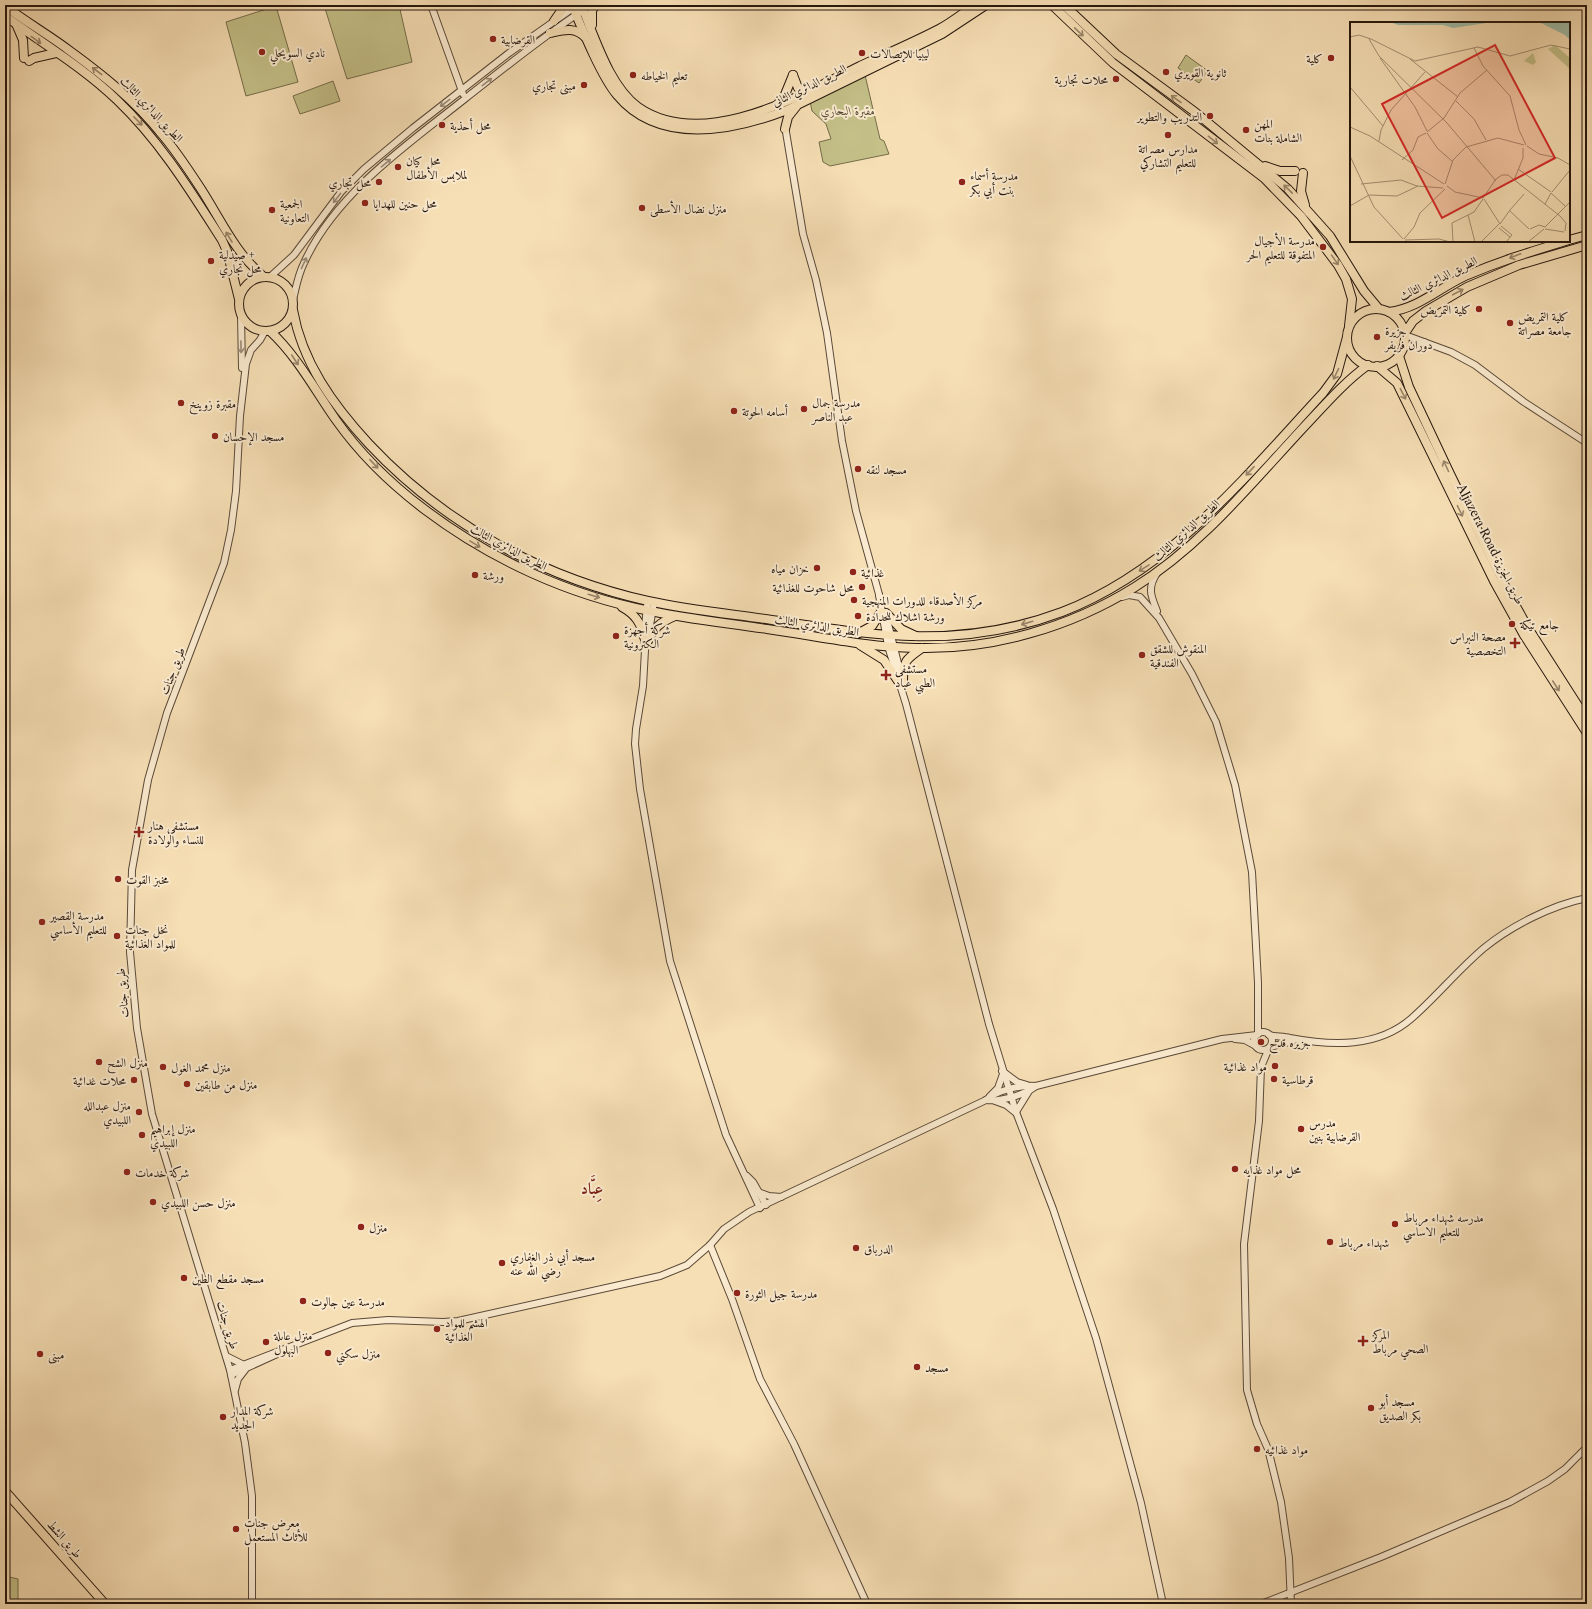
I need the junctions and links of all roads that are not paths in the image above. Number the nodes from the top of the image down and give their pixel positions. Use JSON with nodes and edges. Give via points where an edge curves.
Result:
{"nodes":[{"id":1,"x":431,"y":5,"type":"edge"},
{"id":2,"x":565,"y":5,"type":"edge"},
{"id":3,"x":595,"y":5,"type":"edge"},
{"id":4,"x":975,"y":5,"type":"edge"},
{"id":5,"x":986,"y":5,"type":"edge"},
{"id":6,"x":1052,"y":5,"type":"edge"},
{"id":7,"x":1064,"y":5,"type":"edge"},
{"id":8,"x":5,"y":6,"type":"edge"},
{"id":9,"x":577,"y":8,"type":"edge"},
{"id":10,"x":5,"y":16,"type":"edge"},
{"id":11,"x":554,"y":21,"type":"junction"},
{"id":12,"x":17,"y":25,"type":"junction"},
{"id":13,"x":592,"y":29,"type":"junction"},
{"id":14,"x":550,"y":33,"type":"junction"},
{"id":15,"x":589,"y":41,"type":"junction"},
{"id":16,"x":56,"y":54,"type":"junction"},
{"id":17,"x":461,"y":91,"type":"junction"},
{"id":18,"x":812,"y":91,"type":"junction"},
{"id":19,"x":465,"y":99,"type":"junction"},
{"id":20,"x":802,"y":102,"type":"junction"},
{"id":21,"x":787,"y":106,"type":"junction"},
{"id":22,"x":773,"y":112,"type":"junction"},
{"id":23,"x":785,"y":129,"type":"junction"},
{"id":24,"x":1257,"y":163,"type":"junction"},
{"id":25,"x":1305,"y":206,"type":"junction"},
{"id":26,"x":1587,"y":235,"type":"edge"},
{"id":27,"x":1570,"y":240,"type":"edge"},
{"id":28,"x":1562,"y":242,"type":"edge"},
{"id":29,"x":1584,"y":246,"type":"edge"},
{"id":30,"x":267,"y":277,"type":"junction"},
{"id":31,"x":239,"y":299,"type":"junction"},
{"id":32,"x":293,"y":300,"type":"junction"},
{"id":33,"x":1379,"y":309,"type":"junction"},
{"id":34,"x":293,"y":310,"type":"junction"},
{"id":35,"x":1389,"y":312,"type":"junction"},
{"id":36,"x":241,"y":315,"type":"junction"},
{"id":37,"x":1349,"y":326,"type":"junction"},
{"id":38,"x":267,"y":331,"type":"junction"},
{"id":39,"x":1405,"y":334,"type":"junction"},
{"id":40,"x":1347,"y":337,"type":"junction"},
{"id":41,"x":1424,"y":342,"type":"junction"},
{"id":42,"x":1404,"y":347,"type":"junction"},
{"id":43,"x":1398,"y":356,"type":"junction"},
{"id":44,"x":1368,"y":365,"type":"junction"},
{"id":45,"x":1377,"y":366,"type":"junction"},
{"id":46,"x":243,"y":380,"type":"junction"},
{"id":47,"x":1587,"y":443,"type":"edge"},
{"id":48,"x":1158,"y":571,"type":"junction"},
{"id":49,"x":1116,"y":598,"type":"junction"},
{"id":50,"x":651,"y":601,"type":"junction"},
{"id":51,"x":612,"y":602,"type":"junction"},
{"id":52,"x":649,"y":611,"type":"junction"},
{"id":53,"x":883,"y":613,"type":"junction"},
{"id":54,"x":677,"y":616,"type":"junction"},
{"id":55,"x":1159,"y":618,"type":"junction"},
{"id":56,"x":858,"y":633,"type":"junction"},
{"id":57,"x":889,"y":636,"type":"junction"},
{"id":58,"x":920,"y":638,"type":"junction"},
{"id":59,"x":646,"y":639,"type":"junction"},
{"id":60,"x":856,"y":643,"type":"junction"},
{"id":61,"x":892,"y":646,"type":"junction"},
{"id":62,"x":922,"y":648,"type":"junction"},
{"id":63,"x":900,"y":681,"type":"junction"},
{"id":64,"x":1587,"y":720,"type":"edge"},
{"id":65,"x":1587,"y":733,"type":"edge"},
{"id":66,"x":1587,"y":898,"type":"edge"},
{"id":67,"x":1259,"y":1014,"type":"junction"},
{"id":68,"x":1258,"y":1034,"type":"junction"},
{"id":69,"x":1269,"y":1034,"type":"junction"},
{"id":70,"x":1222,"y":1038,"type":"junction"},
{"id":71,"x":1297,"y":1040,"type":"junction"},
{"id":72,"x":1257,"y":1047,"type":"junction"},
{"id":73,"x":1270,"y":1047,"type":"junction"},
{"id":74,"x":1262,"y":1063,"type":"junction"},
{"id":75,"x":1003,"y":1072,"type":"junction"},
{"id":76,"x":1029,"y":1088,"type":"junction"},
{"id":77,"x":1010,"y":1093,"type":"junction"},
{"id":78,"x":989,"y":1099,"type":"junction"},
{"id":79,"x":1016,"y":1113,"type":"junction"},
{"id":80,"x":756,"y":1194,"type":"junction"},
{"id":81,"x":782,"y":1197,"type":"junction"},
{"id":82,"x":763,"y":1207,"type":"junction"},
{"id":83,"x":749,"y":1212,"type":"junction"},
{"id":84,"x":710,"y":1245,"type":"junction"},
{"id":85,"x":226,"y":1356,"type":"junction"},
{"id":86,"x":245,"y":1367,"type":"junction"},
{"id":87,"x":231,"y":1373,"type":"junction"},
{"id":88,"x":235,"y":1391,"type":"junction"},
{"id":89,"x":1587,"y":1447,"type":"edge"},
{"id":90,"x":5,"y":1491,"type":"edge"},
{"id":91,"x":1290,"y":1593,"type":"junction"},
{"id":92,"x":105,"y":1604,"type":"edge"},
{"id":93,"x":252,"y":1604,"type":"edge"},
{"id":94,"x":867,"y":1604,"type":"edge"},
{"id":95,"x":1163,"y":1604,"type":"edge"},
{"id":96,"x":1261,"y":1604,"type":"edge"},
{"id":97,"x":1291,"y":1604,"type":"edge"}],
"edges":[{"from":1,"to":17,"type":"street"},
{"from":2,"to":11,"type":"main road"},
{"from":3,"to":13,"type":"main road","via":[[592,11]]},
{"from":4,"to":18,"type":"main road","name":"الطريق الدائري الثاني","via":[[940,28]]},
{"from":5,"to":20,"type":"main road","name":"الطريق الدائري الثاني","via":[[942,34]]},
{"from":6,"to":37,"type":"main road","one_way":true,"via":[[1113,63],[1264,178],[1301,216],[1331,254],[1346,279],[1352,299]]},
{"from":24,"to":7,"type":"main road","one_way":true,"via":[[1195,112],[1116,54]]},
{"from":30,"to":8,"type":"main road","name":"الطريق الدائري الثالث","one_way":true,"via":[[250,265],[235,247],[175,151],[134,104],[100,73]]},
{"from":9,"to":11,"type":"street"},
{"from":9,"to":13,"type":"main road","name":"الطريق الدائري الثاني"},
{"from":9,"to":14,"type":"street"},
{"from":9,"to":15,"type":"main road","name":"الطريق الدائري الثاني"},
{"from":10,"to":12,"type":"main road","name":"الطريق الدائري الثالث"},
{"from":11,"to":17,"type":"street"},
{"from":12,"to":16,"type":"main road","name":"الطريق الدائري الثالث","one_way":true},
{"from":12,"to":16,"type":"main road","via":[[27,59]]},
{"from":13,"to":22,"type":"main road","name":"الطريق الدائري الثاني","via":[[618,86],[637,106],[661,119],[676,124],[706,124]]},
{"from":14,"to":15,"type":"main road","via":[[576,31]]},
{"from":19,"to":14,"type":"street","one_way":true},
{"from":15,"to":22,"type":"main road","name":"الطريق الدائري الثاني","via":[[601,69],[617,95],[635,112],[661,125],[676,130],[706,130]]},
{"from":16,"to":31,"type":"main road","name":"الطريق الدائري الثالث","one_way":true,"via":[[116,99],[143,126],[175,166],[222,240]]},
{"from":17,"to":19,"type":"street"},
{"from":17,"to":30,"type":"street","one_way":true,"via":[[413,128],[351,182],[294,255]]},
{"from":18,"to":21,"type":"main road","name":"الطريق الدائري الثاني"},
{"from":18,"to":22,"type":"main road","via":[[798,88],[793,75],[784,97]]},
{"from":32,"to":19,"type":"street","one_way":true,"via":[[304,262],[320,234],[350,196],[383,165]]},
{"from":20,"to":21,"type":"main road","name":"الطريق الدائري الثاني"},
{"from":20,"to":23,"type":"main road","via":[[790,113]]},
{"from":21,"to":22,"type":"main road","name":"الطريق الدائري الثاني"},
{"from":21,"to":23,"type":"street"},
{"from":22,"to":23,"type":"main road","via":[[782,119]]},
{"from":23,"to":53,"type":"street","via":[[803,234],[824,320],[842,441],[856,511]]},
{"from":25,"to":24,"type":"main road","one_way":true},
{"from":24,"to":25,"type":"main road","via":[[1280,171],[1299,172]]},
{"from":25,"to":33,"type":"main road","via":[[1330,236],[1364,291]]},
{"from":26,"to":27,"type":"main road"},
{"from":28,"to":35,"type":"main road","name":"الطريق الدائري الثالث","one_way":true,"via":[[1495,263],[1463,277],[1418,304]]},
{"from":39,"to":29,"type":"main road","name":"الطريق الدائري الثالث","one_way":true,"via":[[1413,321],[1426,311],[1468,287],[1519,265]]},
{"from":30,"to":31,"type":"main road","via":[[250,282]]},
{"from":30,"to":32,"type":"main road","via":[[277,279],[288,288]]},
{"from":31,"to":36,"type":"main road"},
{"from":32,"to":34,"type":"main road"},
{"from":33,"to":35,"type":"main road"},
{"from":33,"to":37,"type":"main road","via":[[1364,311]]},
{"from":34,"to":38,"type":"main road","via":[[282,326]]},
{"from":34,"to":50,"type":"main road","name":"الطريق الدائري الثالث","via":[[297,334],[304,352],[334,402],[380,456],[425,496],[451,517],[483,537],[538,565],[580,581]]},
{"from":35,"to":39,"type":"main road","via":[[1399,320]]},
{"from":36,"to":38,"type":"main road","via":[[248,324]]},
{"from":36,"to":46,"type":"street","one_way":true},
{"from":37,"to":40,"type":"main road"},
{"from":38,"to":46,"type":"street","via":[[249,353]]},
{"from":38,"to":51,"type":"main road","name":"الطريق الدائري الثالث","one_way":true,"via":[[288,349],[339,425],[388,478],[422,507],[472,542],[506,561],[543,578]]},
{"from":39,"to":41,"type":"street"},
{"from":39,"to":42,"type":"main road"},
{"from":40,"to":44,"type":"main road","via":[[1354,356]]},
{"from":40,"to":58,"type":"main road","name":"الطريق الدائري الثالث","one_way":true,"via":[[1337,374],[1327,388],[1215,508],[1154,562],[1092,598],[1038,620],[1007,629]]},
{"from":41,"to":42,"type":"street"},
{"from":41,"to":47,"type":"street","via":[[1475,365],[1524,402]]},
{"from":42,"to":43,"type":"main road"},
{"from":43,"to":45,"type":"main road","via":[[1389,364]]},
{"from":64,"to":43,"type":"main road","name":"Aljazera Road طريق الجزيزة","one_way":true,"via":[[1528,628],[1507,590],[1404,377]]},
{"from":44,"to":45,"type":"main road"},
{"from":44,"to":48,"type":"main road","name":"الطريق الدائري الثالث","via":[[1343,386],[1223,515],[1180,555]]},
{"from":45,"to":65,"type":"main road","name":"Aljazera Road طريق الجزيزة","one_way":true,"via":[[1397,383],[1494,581],[1524,635]]},
{"from":46,"to":85,"type":"street","name":"طريق جنات","via":[[231,530],[222,569],[167,713],[148,780],[132,870],[130,952],[137,1028],[152,1114]]},
{"from":48,"to":49,"type":"main road","name":"الطريق الدائري الثالث"},
{"from":48,"to":55,"type":"street","via":[[1152,580],[1150,590]]},
{"from":49,"to":55,"type":"street","via":[[1129,595],[1140,597]]},
{"from":49,"to":62,"type":"main road","name":"الطريق الدائري الثالث","via":[[1054,626],[1019,637]]},
{"from":50,"to":52,"type":"street"},
{"from":50,"to":56,"type":"main road","name":"الطريق الدائري الثالث"},
{"from":51,"to":52,"type":"main road","name":"الطريق الدائري الثالث"},
{"from":51,"to":59,"type":"main road","via":[[633,614],[639,621]]},
{"from":52,"to":54,"type":"main road","name":"الطريق الدائري الثالث"},
{"from":52,"to":59,"type":"street"},
{"from":53,"to":56,"type":"main road","via":[[872,626]]},
{"from":53,"to":57,"type":"street"},
{"from":53,"to":58,"type":"main road","via":[[901,629]]},
{"from":54,"to":59,"type":"main road","via":[[659,623]]},
{"from":54,"to":60,"type":"main road","name":"الطريق الدائري الثالث"},
{"from":55,"to":67,"type":"street","via":[[1214,717],[1235,785],[1252,872]]},
{"from":56,"to":57,"type":"main road","name":"الطريق الدائري الثالث"},
{"from":57,"to":58,"type":"main road","name":"الطريق الدائري الثالث"},
{"from":57,"to":61,"type":"street"},
{"from":59,"to":80,"type":"street","via":[[635,744],[640,788],[670,961],[726,1135]]},
{"from":60,"to":61,"type":"main road","name":"الطريق الدائري الثالث"},
{"from":60,"to":63,"type":"main road","via":[[884,660]]},
{"from":61,"to":62,"type":"main road","name":"الطريق الدائري الثالث"},
{"from":61,"to":63,"type":"street"},
{"from":62,"to":63,"type":"main road","via":[[905,661]]},
{"from":63,"to":75,"type":"street","via":[[958,910]]},
{"from":66,"to":71,"type":"street","via":[[1555,909],[1500,935],[1411,1019],[1381,1037],[1349,1044]]},
{"from":67,"to":68,"type":"street"},
{"from":67,"to":69,"type":"street"},
{"from":68,"to":69,"type":"street"},
{"from":68,"to":70,"type":"street"},
{"from":68,"to":72,"type":"street","via":[[1254,1040]]},
{"from":69,"to":71,"type":"street"},
{"from":69,"to":73,"type":"street","via":[[1272,1040]]},
{"from":70,"to":72,"type":"street","via":[[1245,1040]]},
{"from":70,"to":76,"type":"street"},
{"from":71,"to":73,"type":"street"},
{"from":72,"to":73,"type":"street","via":[[1265,1050]]},
{"from":72,"to":74,"type":"street"},
{"from":73,"to":74,"type":"street"},
{"from":74,"to":91,"type":"street","via":[[1244,1244],[1247,1390],[1268,1449],[1281,1502],[1289,1558]]},
{"from":75,"to":76,"type":"street"},
{"from":75,"to":77,"type":"street"},
{"from":75,"to":78,"type":"street","via":[[998,1088]]},
{"from":76,"to":77,"type":"street"},
{"from":76,"to":79,"type":"street"},
{"from":77,"to":78,"type":"street"},
{"from":77,"to":79,"type":"street"},
{"from":78,"to":79,"type":"street","via":[[1006,1105]]},
{"from":78,"to":81,"type":"street"},
{"from":79,"to":95,"type":"street","via":[[1053,1209],[1098,1344],[1141,1503]]},
{"from":80,"to":81,"type":"street"},
{"from":80,"to":82,"type":"street"},
{"from":80,"to":83,"type":"street"},
{"from":81,"to":82,"type":"street"},
{"from":82,"to":83,"type":"street"},
{"from":83,"to":84,"type":"street","via":[[724,1229]]},
{"from":84,"to":86,"type":"street","via":[[687,1265],[640,1282],[458,1321],[365,1321],[270,1354]]},
{"from":84,"to":94,"type":"street","via":[[760,1379],[794,1444]]},
{"from":85,"to":86,"type":"street"},
{"from":85,"to":87,"type":"street","name":"طريق جنات"},
{"from":86,"to":87,"type":"street"},
{"from":86,"to":88,"type":"street"},
{"from":87,"to":88,"type":"street","name":"طريق جنات"},
{"from":88,"to":93,"type":"street","name":"طريق جنات","via":[[252,1496]]},
{"from":89,"to":91,"type":"street","via":[[1565,1469],[1510,1502]]},
{"from":90,"to":92,"type":"main road","name":"طريق الشط"},
{"from":91,"to":96,"type":"street"},
{"from":91,"to":97,"type":"street"}]}
